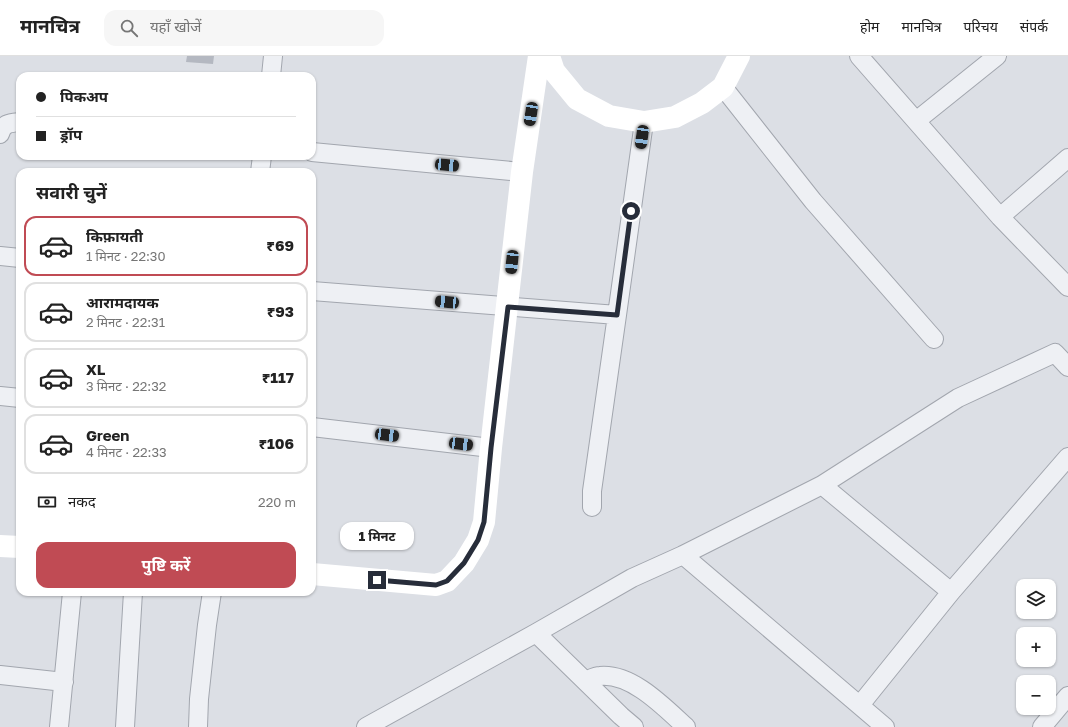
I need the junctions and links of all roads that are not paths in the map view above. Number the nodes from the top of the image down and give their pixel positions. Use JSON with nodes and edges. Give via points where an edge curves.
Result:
{"nodes":[{"id":1,"x":273,"y":56,"type":"edge"},
{"id":2,"x":539,"y":56,"type":"edge"},
{"id":3,"x":548,"y":56,"type":"edge"},
{"id":4,"x":739,"y":56,"type":"edge"},
{"id":5,"x":859,"y":56,"type":"edge"},
{"id":6,"x":997,"y":56,"type":"edge"},
{"id":7,"x":271,"y":72,"type":"edge"},
{"id":8,"x":723,"y":87,"type":"junction"},
{"id":9,"x":916,"y":121,"type":"junction"},
{"id":10,"x":644,"y":122,"type":"junction"},
{"id":11,"x":16,"y":123,"type":"edge"},
{"id":12,"x":0,"y":134,"type":"edge"},
{"id":13,"x":316,"y":152,"type":"edge"},
{"id":14,"x":1068,"y":158,"type":"edge"},
{"id":15,"x":522,"y":172,"type":"junction"},
{"id":16,"x":1000,"y":217,"type":"junction"},
{"id":17,"x":0,"y":256,"type":"edge"},
{"id":18,"x":16,"y":258,"type":"edge"},
{"id":19,"x":1068,"y":287,"type":"edge"},
{"id":20,"x":316,"y":291,"type":"edge"},
{"id":21,"x":508,"y":307,"type":"junction"},
{"id":22,"x":617,"y":315,"type":"junction"},
{"id":23,"x":934,"y":339,"type":"dead end"},
{"id":24,"x":1068,"y":367,"type":"edge"},
{"id":25,"x":0,"y":396,"type":"edge"},
{"id":26,"x":16,"y":398,"type":"edge"},
{"id":27,"x":316,"y":427,"type":"edge"},
{"id":28,"x":491,"y":448,"type":"junction"},
{"id":29,"x":1068,"y":456,"type":"edge"},
{"id":30,"x":822,"y":485,"type":"junction"},
{"id":31,"x":592,"y":507,"type":"dead end"},
{"id":32,"x":0,"y":546,"type":"edge"},
{"id":33,"x":16,"y":547,"type":"edge"},
{"id":34,"x":683,"y":555,"type":"junction"},
{"id":35,"x":316,"y":574,"type":"edge"},
{"id":36,"x":951,"y":592,"type":"junction"},
{"id":37,"x":72,"y":596,"type":"edge"},
{"id":38,"x":133,"y":596,"type":"edge"},
{"id":39,"x":211,"y":596,"type":"edge"},
{"id":40,"x":536,"y":633,"type":"junction"},
{"id":41,"x":0,"y":675,"type":"edge"},
{"id":42,"x":585,"y":681,"type":"junction"},
{"id":43,"x":64,"y":682,"type":"junction"},
{"id":44,"x":1068,"y":696,"type":"edge"},
{"id":45,"x":860,"y":705,"type":"junction"},
{"id":46,"x":59,"y":727,"type":"edge"},
{"id":47,"x":125,"y":727,"type":"edge"},
{"id":48,"x":198,"y":727,"type":"edge"},
{"id":49,"x":366,"y":727,"type":"edge"},
{"id":50,"x":634,"y":727,"type":"edge"},
{"id":51,"x":686,"y":727,"type":"edge"},
{"id":52,"x":885,"y":727,"type":"edge"},
{"id":53,"x":1042,"y":727,"type":"edge"}],
"edges":[{"from":1,"to":7,"type":"street"},
{"from":2,"to":15,"type":"street"},
{"from":3,"to":10,"type":"street","via":[[554,71],[577,98],[609,116]]},
{"from":4,"to":8,"type":"street"},
{"from":5,"to":9,"type":"street"},
{"from":6,"to":9,"type":"street"},
{"from":8,"to":10,"type":"street","via":[[702,103],[674,117]]},
{"from":8,"to":23,"type":"street","via":[[813,200]]},
{"from":9,"to":16,"type":"street"},
{"from":10,"to":22,"type":"street"},
{"from":11,"to":12,"type":"street","via":[[2,128]]},
{"from":13,"to":15,"type":"street"},
{"from":14,"to":16,"type":"street"},
{"from":15,"to":21,"type":"street"},
{"from":16,"to":19,"type":"street"},
{"from":17,"to":18,"type":"street"},
{"from":20,"to":21,"type":"street"},
{"from":21,"to":22,"type":"street"},
{"from":21,"to":28,"type":"street"},
{"from":22,"to":31,"type":"street","via":[[592,491]]},
{"from":24,"to":30,"type":"street","via":[[1055,353],[958,398]]},
{"from":25,"to":26,"type":"street"},
{"from":27,"to":28,"type":"street"},
{"from":28,"to":35,"type":"street","via":[[484,522],[478,540],[464,563],[447,581],[436,585]]},
{"from":29,"to":36,"type":"street"},
{"from":30,"to":34,"type":"street"},
{"from":30,"to":36,"type":"street"},
{"from":32,"to":33,"type":"street"},
{"from":34,"to":40,"type":"street","via":[[632,578]]},
{"from":34,"to":45,"type":"street"},
{"from":36,"to":45,"type":"street"},
{"from":37,"to":43,"type":"street"},
{"from":38,"to":47,"type":"street"},
{"from":39,"to":48,"type":"street"},
{"from":40,"to":42,"type":"street"},
{"from":40,"to":49,"type":"street"},
{"from":41,"to":43,"type":"street"},
{"from":42,"to":50,"type":"street"},
{"from":42,"to":51,"type":"street","via":[[607,676],[630,682]]},
{"from":43,"to":46,"type":"street"},
{"from":44,"to":53,"type":"street"},
{"from":45,"to":52,"type":"street"}]}
